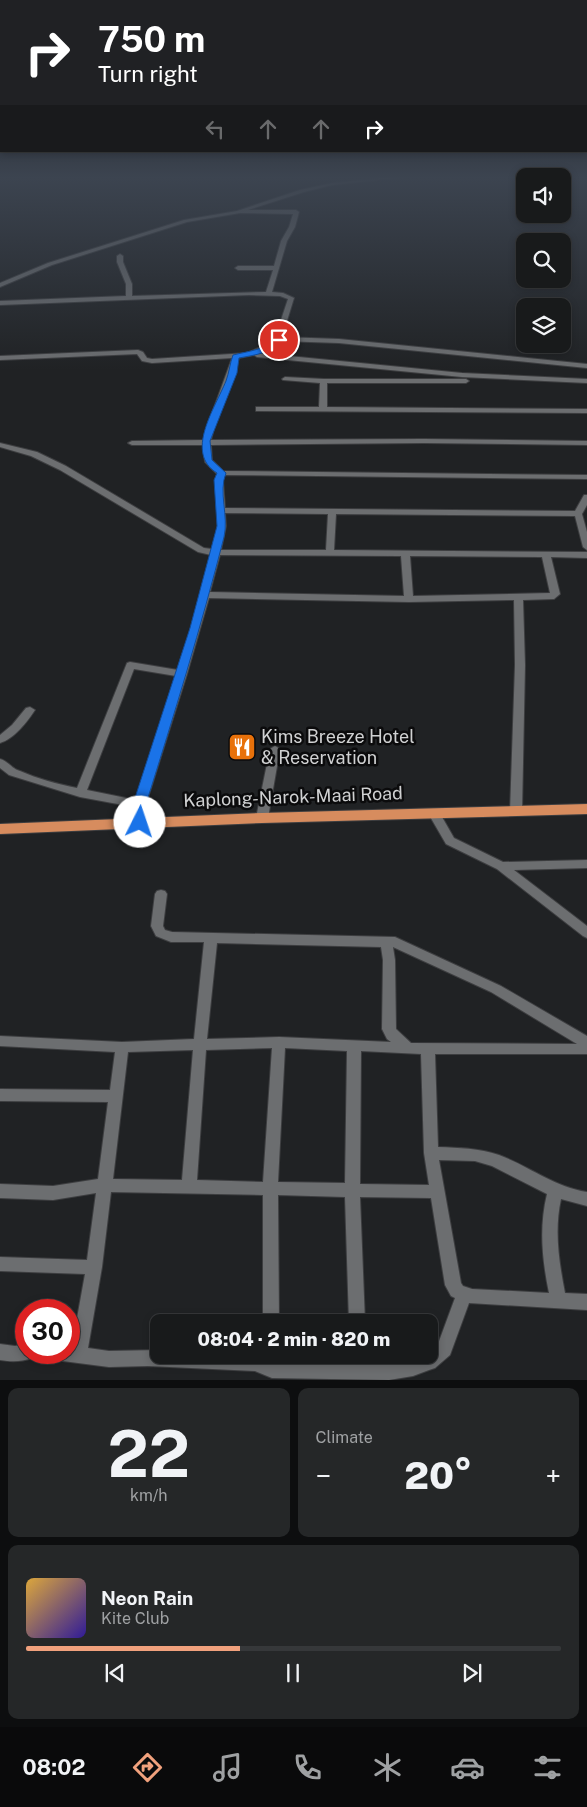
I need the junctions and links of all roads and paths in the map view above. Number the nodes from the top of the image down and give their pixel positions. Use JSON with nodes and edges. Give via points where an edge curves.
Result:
{"nodes":[{"id":1,"x":121,"y":241,"type":"edge"},
{"id":2,"x":285,"y":241,"type":"edge"},
{"id":3,"x":120,"y":256,"type":"dead end"},
{"id":4,"x":238,"y":268,"type":"dead end"},
{"id":5,"x":275,"y":268,"type":"junction"},
{"id":6,"x":0,"y":285,"type":"edge"},
{"id":7,"x":269,"y":293,"type":"junction"},
{"id":8,"x":129,"y":297,"type":"junction"},
{"id":9,"x":0,"y":303,"type":"edge"},
{"id":10,"x":279,"y":340,"type":"junction"},
{"id":11,"x":248,"y":355,"type":"junction"},
{"id":12,"x":236,"y":357,"type":"junction"},
{"id":13,"x":0,"y":358,"type":"edge"},
{"id":14,"x":587,"y":366,"type":"edge"},
{"id":15,"x":492,"y":376,"type":"junction"},
{"id":16,"x":285,"y":379,"type":"dead end"},
{"id":17,"x":587,"y":381,"type":"edge"},
{"id":18,"x":324,"y":382,"type":"junction"},
{"id":19,"x":259,"y":409,"type":"dead end"},
{"id":20,"x":323,"y":410,"type":"junction"},
{"id":21,"x":587,"y":411,"type":"edge"},
{"id":22,"x":206,"y":441,"type":"junction"},
{"id":23,"x":132,"y":443,"type":"dead end"},
{"id":24,"x":587,"y":443,"type":"edge"},
{"id":25,"x":0,"y":445,"type":"edge"},
{"id":26,"x":222,"y":473,"type":"junction"},
{"id":27,"x":587,"y":477,"type":"edge"},
{"id":28,"x":587,"y":497,"type":"edge"},
{"id":29,"x":221,"y":510,"type":"junction"},
{"id":30,"x":332,"y":513,"type":"junction"},
{"id":31,"x":578,"y":514,"type":"junction"},
{"id":32,"x":587,"y":547,"type":"edge"},
{"id":33,"x":216,"y":553,"type":"junction"},
{"id":34,"x":330,"y":553,"type":"junction"},
{"id":35,"x":406,"y":553,"type":"junction"},
{"id":36,"x":546,"y":555,"type":"junction"},
{"id":37,"x":587,"y":555,"type":"edge"},
{"id":38,"x":204,"y":595,"type":"junction"},
{"id":39,"x":518,"y":598,"type":"junction"},
{"id":40,"x":410,"y":599,"type":"junction"},
{"id":41,"x":182,"y":674,"type":"junction"},
{"id":42,"x":30,"y":710,"type":"dead end"},
{"id":43,"x":0,"y":740,"type":"edge"},
{"id":44,"x":275,"y":749,"type":"dead end"},
{"id":45,"x":0,"y":762,"type":"edge"},
{"id":46,"x":80,"y":792,"type":"junction"},
{"id":47,"x":140,"y":804,"type":"junction"},
{"id":48,"x":587,"y":809,"type":"edge"},
{"id":49,"x":516,"y":812,"type":"junction"},
{"id":50,"x":434,"y":813,"type":"junction"},
{"id":51,"x":262,"y":818,"type":"junction"},
{"id":52,"x":140,"y":822,"type":"junction"},
{"id":53,"x":0,"y":829,"type":"edge"},
{"id":54,"x":587,"y":864,"type":"edge"},
{"id":55,"x":501,"y":866,"type":"junction"},
{"id":56,"x":160,"y":894,"type":"dead end"},
{"id":57,"x":587,"y":933,"type":"edge"},
{"id":58,"x":211,"y":940,"type":"junction"},
{"id":59,"x":386,"y":943,"type":"junction"},
{"id":60,"x":0,"y":1041,"type":"edge"},
{"id":61,"x":279,"y":1042,"type":"junction"},
{"id":62,"x":200,"y":1043,"type":"junction"},
{"id":63,"x":587,"y":1043,"type":"edge"},
{"id":64,"x":354,"y":1046,"type":"junction"},
{"id":65,"x":122,"y":1047,"type":"junction"},
{"id":66,"x":406,"y":1047,"type":"junction"},
{"id":67,"x":428,"y":1049,"type":"junction"},
{"id":68,"x":587,"y":1049,"type":"edge"},
{"id":69,"x":0,"y":1095,"type":"edge"},
{"id":70,"x":117,"y":1096,"type":"junction"},
{"id":71,"x":432,"y":1153,"type":"junction"},
{"id":72,"x":104,"y":1185,"type":"junction"},
{"id":73,"x":189,"y":1186,"type":"junction"},
{"id":74,"x":270,"y":1188,"type":"junction"},
{"id":75,"x":352,"y":1190,"type":"junction"},
{"id":76,"x":0,"y":1191,"type":"edge"},
{"id":77,"x":438,"y":1192,"type":"junction"},
{"id":78,"x":555,"y":1192,"type":"junction"},
{"id":79,"x":587,"y":1199,"type":"edge"},
{"id":80,"x":0,"y":1264,"type":"edge"},
{"id":81,"x":94,"y":1267,"type":"junction"},
{"id":82,"x":464,"y":1295,"type":"junction"},
{"id":83,"x":559,"y":1301,"type":"junction"},
{"id":84,"x":587,"y":1302,"type":"edge"},
{"id":85,"x":271,"y":1314,"type":"edge"},
{"id":86,"x":357,"y":1314,"type":"edge"},
{"id":87,"x":80,"y":1348,"type":"edge"},
{"id":88,"x":0,"y":1352,"type":"edge"},
{"id":89,"x":15,"y":1354,"type":"edge"},
{"id":90,"x":80,"y":1354,"type":"edge"},
{"id":91,"x":438,"y":1354,"type":"edge"},
{"id":92,"x":150,"y":1358,"type":"edge"},
{"id":93,"x":361,"y":1364,"type":"edge"},
{"id":94,"x":424,"y":1364,"type":"edge"}],
"edges":[{"from":1,"to":6,"type":"street","via":[[50,264]]},
{"from":2,"to":5,"type":"street"},
{"from":3,"to":8,"type":"street","via":[[129,284]]},
{"from":4,"to":5,"type":"street"},
{"from":5,"to":7,"type":"street"},
{"from":7,"to":8,"type":"street"},
{"from":7,"to":10,"type":"street","via":[[291,298]]},
{"from":8,"to":9,"type":"street"},
{"from":10,"to":11,"type":"street"},
{"from":10,"to":14,"type":"street","via":[[357,343]]},
{"from":11,"to":12,"type":"street"},
{"from":11,"to":15,"type":"street"},
{"from":12,"to":13,"type":"street","via":[[152,361],[144,360],[141,353],[132,352]]},
{"from":12,"to":22,"type":"street","via":[[233,373]]},
{"from":15,"to":17,"type":"street"},
{"from":15,"to":18,"type":"street","via":[[453,382]]},
{"from":16,"to":18,"type":"street"},
{"from":18,"to":20,"type":"street"},
{"from":19,"to":20,"type":"street"},
{"from":20,"to":21,"type":"street"},
{"from":22,"to":23,"type":"street"},
{"from":22,"to":24,"type":"street"},
{"from":22,"to":26,"type":"street","via":[[208,460]]},
{"from":25,"to":33,"type":"street","via":[[34,454],[63,468],[201,550]]},
{"from":26,"to":27,"type":"street"},
{"from":26,"to":29,"type":"street","via":[[218,480]]},
{"from":28,"to":31,"type":"street"},
{"from":29,"to":30,"type":"street"},
{"from":29,"to":33,"type":"street","via":[[222,526]]},
{"from":30,"to":31,"type":"street"},
{"from":30,"to":34,"type":"street"},
{"from":31,"to":32,"type":"street"},
{"from":33,"to":34,"type":"street"},
{"from":33,"to":38,"type":"street"},
{"from":34,"to":35,"type":"street"},
{"from":35,"to":36,"type":"street"},
{"from":35,"to":40,"type":"street"},
{"from":36,"to":37,"type":"street"},
{"from":36,"to":39,"type":"street","via":[[555,596]]},
{"from":38,"to":40,"type":"street"},
{"from":38,"to":41,"type":"street"},
{"from":39,"to":40,"type":"street"},
{"from":39,"to":49,"type":"street","via":[[520,665]]},
{"from":41,"to":46,"type":"street","via":[[130,665]]},
{"from":41,"to":47,"type":"street"},
{"from":42,"to":43,"type":"street"},
{"from":44,"to":51,"type":"street"},
{"from":45,"to":46,"type":"street","via":[[13,773],[56,788]]},
{"from":46,"to":47,"type":"street"},
{"from":47,"to":52,"type":"street"},
{"from":48,"to":49,"type":"highway","name":"Kaplong-Narok-Maai Road"},
{"from":49,"to":50,"type":"highway","name":"Kaplong-Narok-Maai Road"},
{"from":50,"to":51,"type":"highway","name":"Kaplong-Narok-Maai Road"},
{"from":50,"to":55,"type":"street","via":[[450,841]]},
{"from":51,"to":52,"type":"highway","name":"Kaplong-Narok-Maai Road"},
{"from":52,"to":53,"type":"highway","name":"Kaplong-Narok-Maai Road"},
{"from":54,"to":55,"type":"street"},
{"from":55,"to":57,"type":"street"},
{"from":56,"to":58,"type":"street","via":[[157,926],[160,933]]},
{"from":58,"to":59,"type":"street"},
{"from":58,"to":62,"type":"street"},
{"from":59,"to":63,"type":"street","via":[[395,942],[496,989]]},
{"from":59,"to":66,"type":"street","via":[[389,1029]]},
{"from":60,"to":65,"type":"street"},
{"from":61,"to":62,"type":"street"},
{"from":61,"to":64,"type":"street"},
{"from":61,"to":74,"type":"street"},
{"from":62,"to":65,"type":"street"},
{"from":62,"to":73,"type":"street"},
{"from":64,"to":66,"type":"street"},
{"from":64,"to":75,"type":"street"},
{"from":65,"to":70,"type":"street"},
{"from":66,"to":67,"type":"street"},
{"from":67,"to":68,"type":"street"},
{"from":67,"to":71,"type":"street"},
{"from":69,"to":70,"type":"street"},
{"from":70,"to":72,"type":"street"},
{"from":71,"to":77,"type":"street"},
{"from":71,"to":78,"type":"street","via":[[481,1156]]},
{"from":72,"to":73,"type":"street"},
{"from":72,"to":76,"type":"street","via":[[53,1193]]},
{"from":72,"to":81,"type":"street"},
{"from":73,"to":74,"type":"street"},
{"from":74,"to":75,"type":"street"},
{"from":74,"to":85,"type":"street"},
{"from":75,"to":77,"type":"street"},
{"from":75,"to":86,"type":"street"},
{"from":77,"to":82,"type":"street","via":[[453,1285]]},
{"from":78,"to":79,"type":"street"},
{"from":78,"to":83,"type":"street","via":[[548,1240]]},
{"from":80,"to":81,"type":"street"},
{"from":81,"to":87,"type":"street"},
{"from":82,"to":83,"type":"street","via":[[500,1300]]},
{"from":82,"to":91,"type":"street","via":[[444,1349]]},
{"from":83,"to":84,"type":"street"},
{"from":88,"to":89,"type":"street"},
{"from":90,"to":92,"type":"street","via":[[109,1359]]},
{"from":93,"to":94,"type":"street","via":[[376,1372]]}]}
